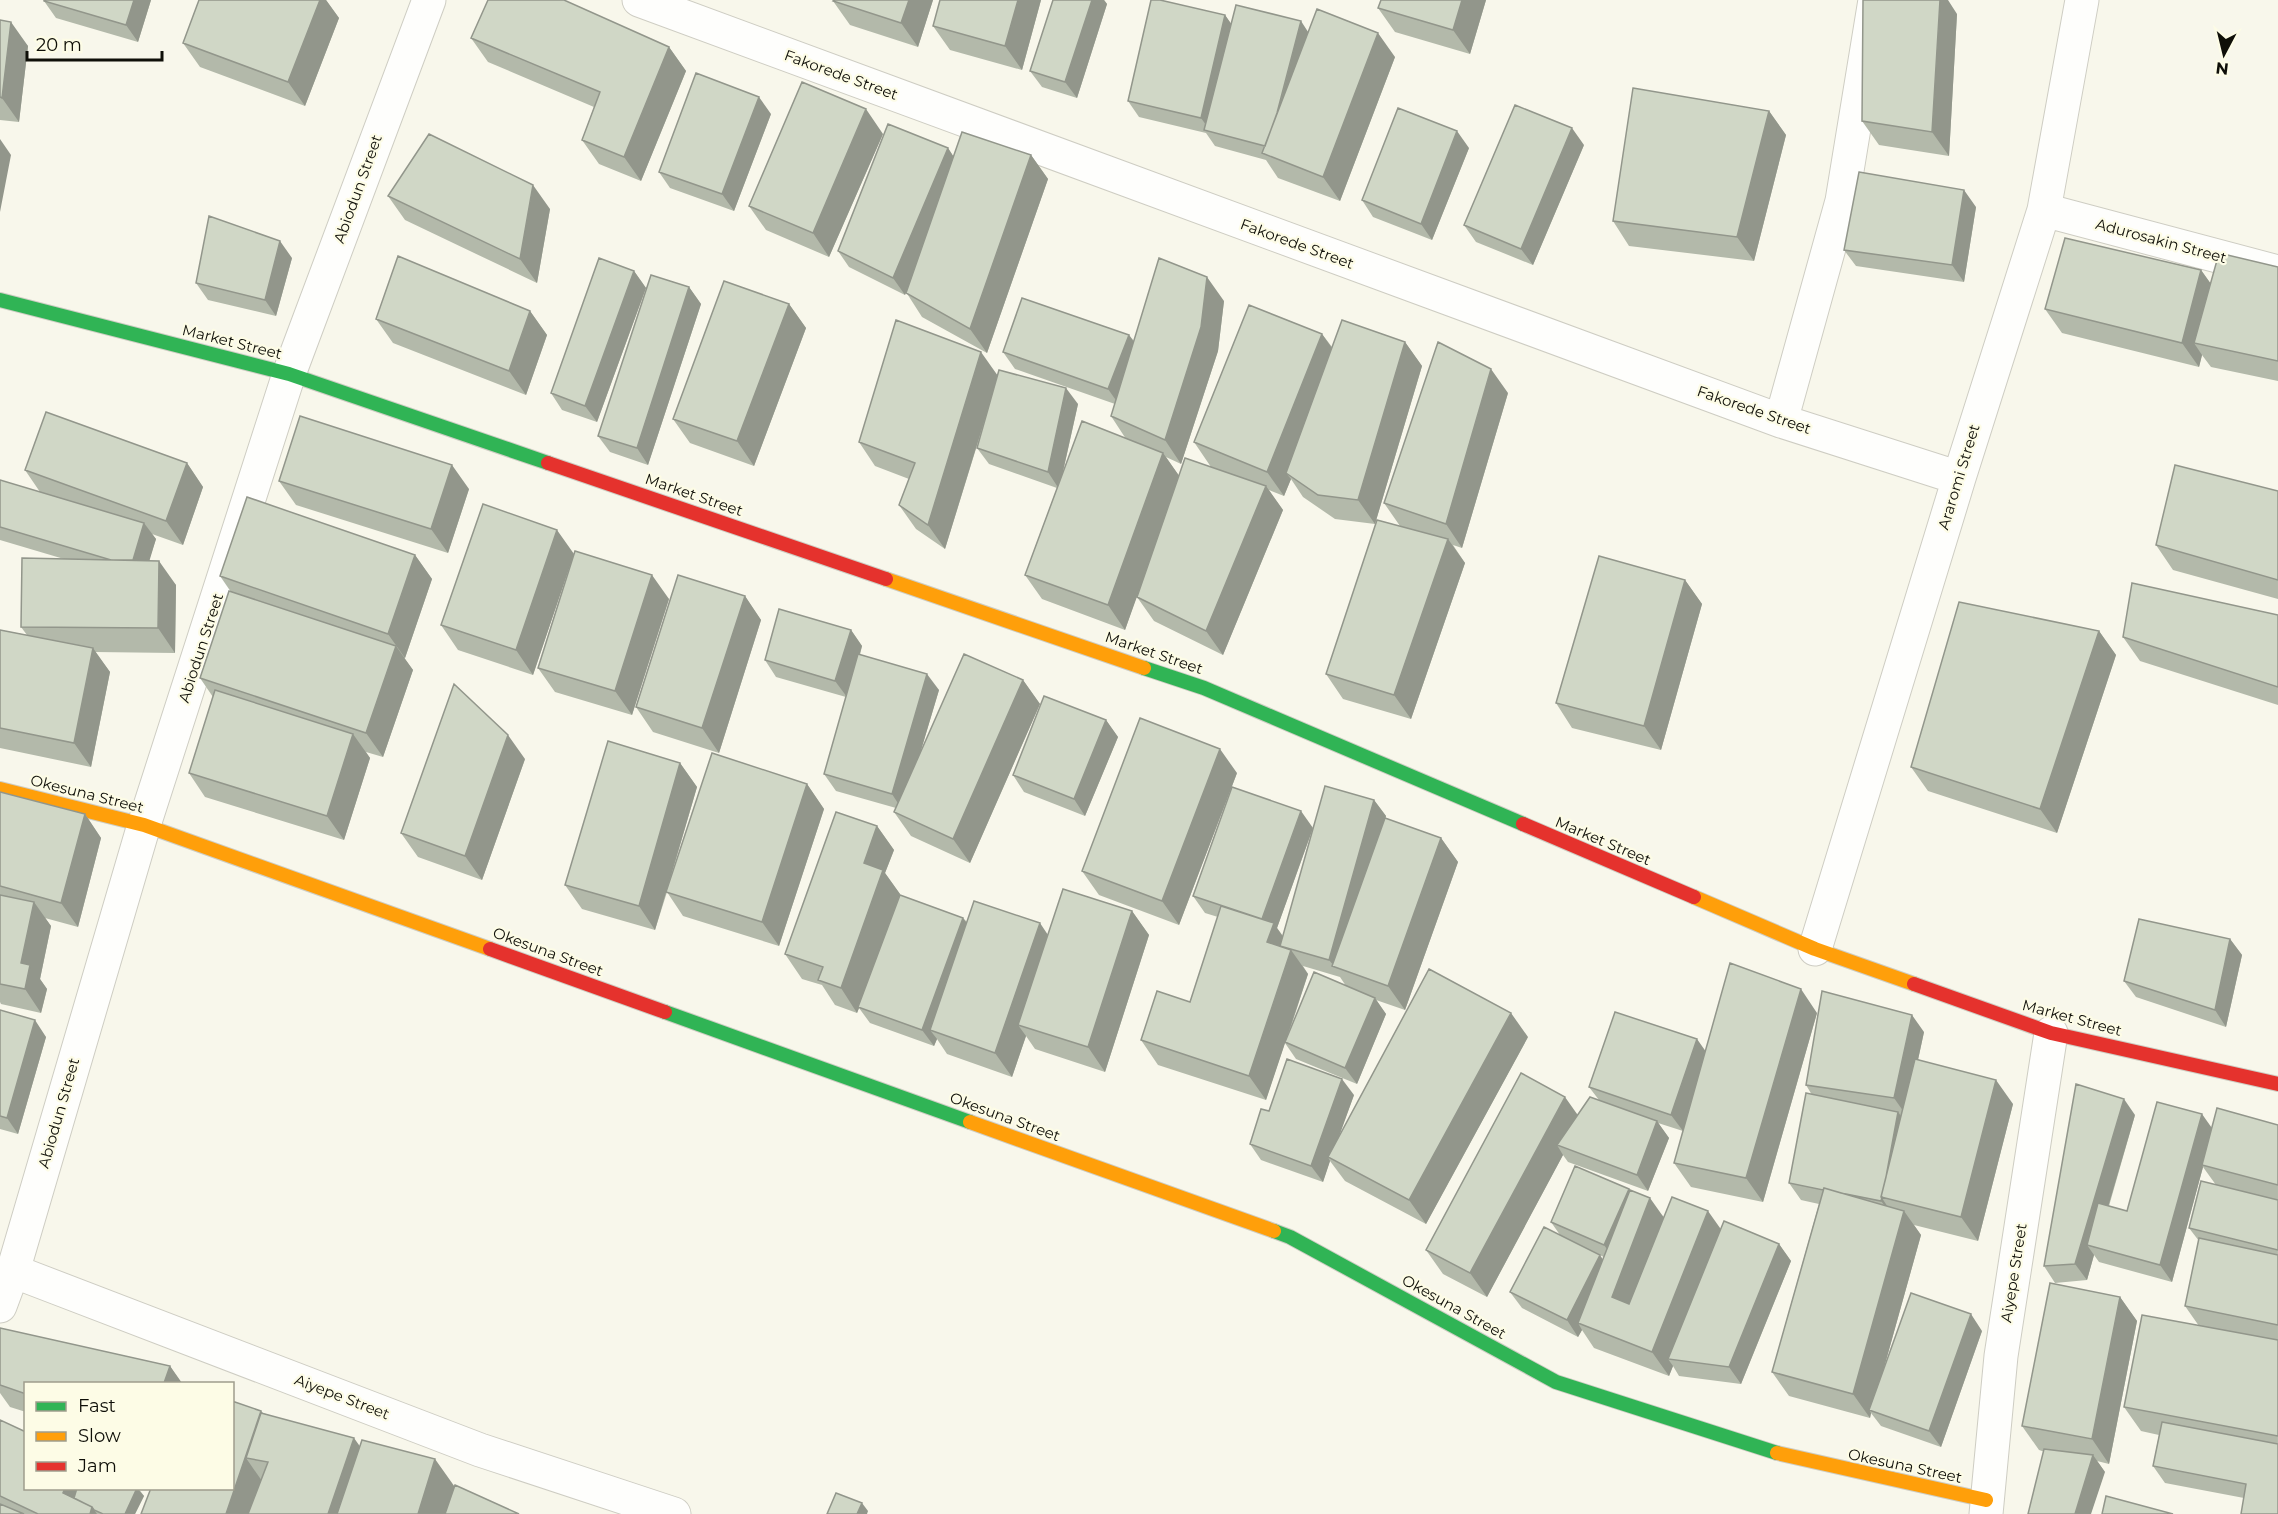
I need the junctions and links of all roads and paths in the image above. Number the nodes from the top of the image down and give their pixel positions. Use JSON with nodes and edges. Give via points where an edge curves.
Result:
{"nodes":[{"id":1,"x":429,"y":0,"type":"edge"},
{"id":2,"x":639,"y":0,"type":"edge"},
{"id":3,"x":1875,"y":0,"type":"edge"},
{"id":4,"x":2082,"y":0,"type":"edge"},
{"id":5,"x":2044,"y":210,"type":"junction"},
{"id":6,"x":2278,"y":273,"type":"edge"},
{"id":7,"x":0,"y":300,"type":"edge"},
{"id":8,"x":289,"y":374,"type":"junction"},
{"id":9,"x":1781,"y":421,"type":"junction"},
{"id":10,"x":1959,"y":478,"type":"junction"},
{"id":11,"x":0,"y":789,"type":"edge"},
{"id":12,"x":144,"y":825,"type":"junction"},
{"id":13,"x":1815,"y":949,"type":"junction"},
{"id":14,"x":2051,"y":1033,"type":"junction"},
{"id":15,"x":2278,"y":1084,"type":"edge"},
{"id":16,"x":13,"y":1271,"type":"junction"},
{"id":17,"x":0,"y":1306,"type":"edge"},
{"id":18,"x":1986,"y":1507,"type":"edge"},
{"id":19,"x":674,"y":1514,"type":"edge"}],
"edges":[{"from":1,"to":8,"type":"street","name":"Abiodun Street"},
{"from":2,"to":9,"type":"street","name":"Fakorede Street"},
{"from":3,"to":9,"type":"street","via":[[1842,201]]},
{"from":4,"to":5,"type":"street","name":"Araromi Street"},
{"from":5,"to":6,"type":"street","name":"Adurosakin Street"},
{"from":5,"to":10,"type":"street","name":"Araromi Street"},
{"from":7,"to":8,"type":"street","name":"Market Street"},
{"from":8,"to":12,"type":"street","name":"Abiodun Street"},
{"from":8,"to":13,"type":"street","name":"Market Street","via":[[1204,688]]},
{"from":9,"to":10,"type":"street","name":"Fakorede Street"},
{"from":10,"to":13,"type":"street","name":"Araromi Street"},
{"from":11,"to":12,"type":"street","name":"Okesuna Street"},
{"from":12,"to":16,"type":"street","name":"Abiodun Street"},
{"from":12,"to":18,"type":"street","name":"Okesuna Street","via":[[1290,1237],[1556,1382],[1797,1460]]},
{"from":13,"to":14,"type":"street","name":"Market Street"},
{"from":14,"to":15,"type":"street","name":"Market Street"},
{"from":14,"to":18,"type":"street","name":"Aiyepe Street","via":[[2001,1356]]},
{"from":16,"to":17,"type":"street","name":"Abiodun Street"},
{"from":16,"to":19,"type":"street","name":"Aiyepe Street","via":[[480,1450]]}]}
